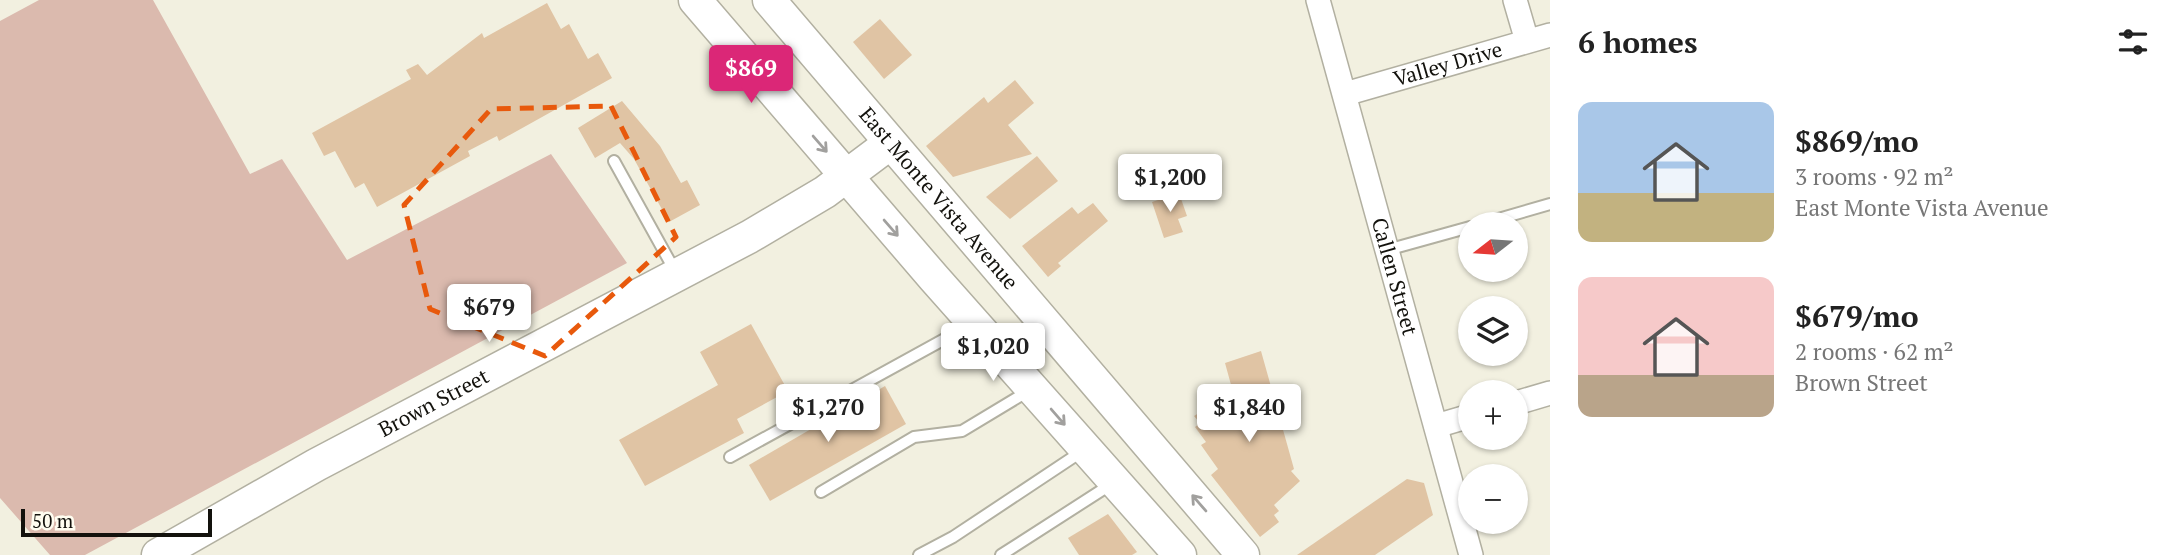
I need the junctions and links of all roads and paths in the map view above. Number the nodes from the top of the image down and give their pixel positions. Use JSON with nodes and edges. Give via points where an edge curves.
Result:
{"nodes":[{"id":1,"x":695,"y":0,"type":"edge"},
{"id":2,"x":769,"y":0,"type":"edge"},
{"id":3,"x":1318,"y":0,"type":"edge"},
{"id":4,"x":1515,"y":0,"type":"edge"},
{"id":5,"x":1550,"y":35,"type":"edge"},
{"id":6,"x":1527,"y":41,"type":"junction"},
{"id":7,"x":1345,"y":94,"type":"junction"},
{"id":8,"x":889,"y":144,"type":"junction"},
{"id":9,"x":614,"y":161,"type":"dead end"},
{"id":10,"x":847,"y":175,"type":"junction"},
{"id":11,"x":1550,"y":205,"type":"edge"},
{"id":12,"x":1525,"y":212,"type":"edge"},
{"id":13,"x":1458,"y":230,"type":"edge"},
{"id":14,"x":1387,"y":250,"type":"junction"},
{"id":15,"x":678,"y":275,"type":"junction"},
{"id":16,"x":974,"y":323,"type":"junction"},
{"id":17,"x":1033,"y":388,"type":"junction"},
{"id":18,"x":1550,"y":393,"type":"edge"},
{"id":19,"x":1528,"y":399,"type":"edge"},
{"id":20,"x":1458,"y":420,"type":"edge"},
{"id":21,"x":1436,"y":426,"type":"junction"},
{"id":22,"x":1086,"y":449,"type":"junction"},
{"id":23,"x":730,"y":457,"type":"dead end"},
{"id":24,"x":1115,"y":481,"type":"junction"},
{"id":25,"x":821,"y":492,"type":"dead end"},
{"id":26,"x":159,"y":555,"type":"edge"},
{"id":27,"x":919,"y":555,"type":"edge"},
{"id":28,"x":1001,"y":555,"type":"edge"},
{"id":29,"x":1180,"y":555,"type":"edge"},
{"id":30,"x":1243,"y":555,"type":"edge"},
{"id":31,"x":1471,"y":555,"type":"edge"}],
"edges":[{"from":1,"to":10,"type":"main road","one_way":true},
{"from":2,"to":8,"type":"main road","name":"East Monte Vista Avenue"},
{"from":3,"to":7,"type":"street","name":"Callen Street"},
{"from":4,"to":6,"type":"street"},
{"from":5,"to":6,"type":"street","name":"Valley Drive"},
{"from":6,"to":7,"type":"street","name":"Valley Drive"},
{"from":7,"to":14,"type":"street","name":"Callen Street"},
{"from":8,"to":10,"type":"main road","name":"Brown Street"},
{"from":30,"to":8,"type":"main road","name":"East Monte Vista Avenue","one_way":true},
{"from":9,"to":15,"type":"lane"},
{"from":10,"to":15,"type":"main road","name":"Brown Street"},
{"from":10,"to":16,"type":"main road","one_way":true},
{"from":11,"to":12,"type":"lane"},
{"from":13,"to":14,"type":"lane"},
{"from":14,"to":21,"type":"street","name":"Callen Street"},
{"from":15,"to":26,"type":"main road","name":"Brown Street","via":[[316,465]]},
{"from":16,"to":17,"type":"main road"},
{"from":16,"to":23,"type":"lane"},
{"from":17,"to":22,"type":"main road","one_way":true},
{"from":17,"to":25,"type":"lane","via":[[962,431],[914,437]]},
{"from":18,"to":19,"type":"street"},
{"from":20,"to":21,"type":"street"},
{"from":21,"to":31,"type":"street","name":"Callen Street"},
{"from":22,"to":24,"type":"main road"},
{"from":22,"to":27,"type":"lane"},
{"from":24,"to":28,"type":"lane"},
{"from":24,"to":29,"type":"main road"}]}
